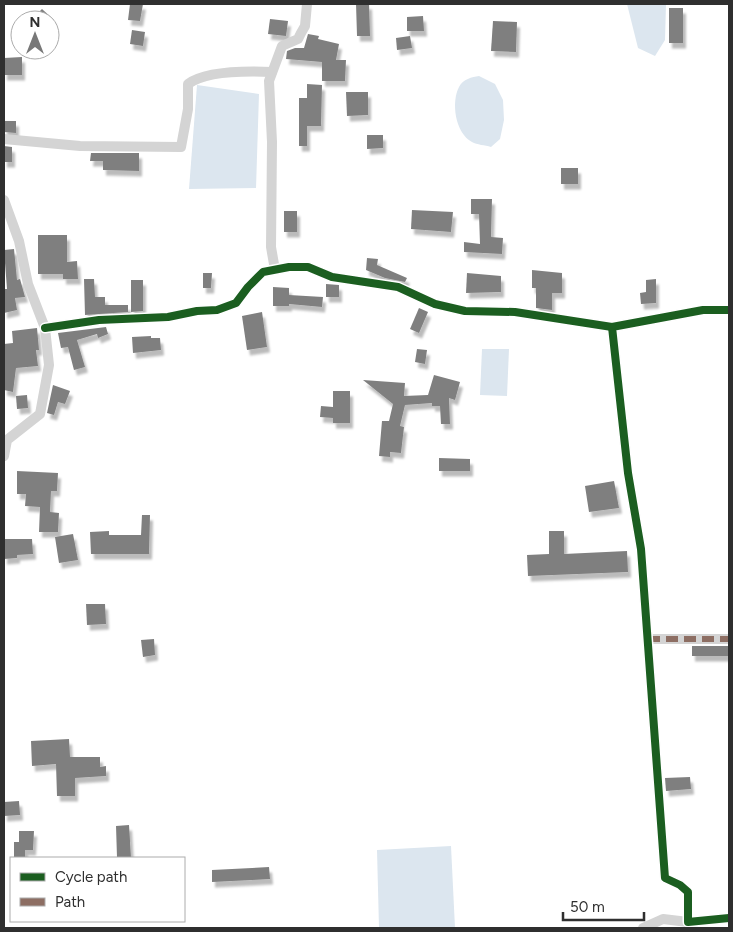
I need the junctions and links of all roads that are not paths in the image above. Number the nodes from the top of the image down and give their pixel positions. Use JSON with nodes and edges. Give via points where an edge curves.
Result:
{"nodes":[{"id":1,"x":307,"y":4,"type":"edge"},
{"id":2,"x":272,"y":72,"type":"junction"},
{"id":3,"x":4,"y":139,"type":"edge"},
{"id":4,"x":4,"y":200,"type":"edge"},
{"id":5,"x":275,"y":270,"type":"junction"},
{"id":6,"x":729,"y":310,"type":"edge"},
{"id":7,"x":612,"y":327,"type":"junction"},
{"id":8,"x":45,"y":328,"type":"junction"},
{"id":9,"x":4,"y":456,"type":"edge"},
{"id":10,"x":648,"y":639,"type":"junction"},
{"id":11,"x":729,"y":639,"type":"edge"},
{"id":12,"x":729,"y":918,"type":"edge"},
{"id":13,"x":688,"y":925,"type":"edge"},
{"id":14,"x":644,"y":928,"type":"edge"}],
"edges":[{"from":1,"to":2,"type":"street","via":[[305,26],[298,39],[282,46]]},
{"from":2,"to":3,"type":"street","via":[[197,77],[188,84],[188,109],[181,147],[80,146]]},
{"from":2,"to":5,"type":"street","via":[[269,81],[271,247]]},
{"from":4,"to":8,"type":"street","via":[[19,241],[28,284]]},
{"from":5,"to":7,"type":"street","via":[[308,267],[332,277],[398,287],[435,304],[465,311],[515,312]]},
{"from":5,"to":8,"type":"street","via":[[263,272],[236,304],[217,310]]},
{"from":6,"to":7,"type":"street","via":[[703,310]]},
{"from":7,"to":10,"type":"street","via":[[628,473],[641,549]]},
{"from":8,"to":9,"type":"street","via":[[49,365],[40,414],[7,440]]},
{"from":10,"to":11,"type":"street"},
{"from":10,"to":13,"type":"street","via":[[664,878],[688,892]]},
{"from":12,"to":13,"type":"street"},
{"from":13,"to":14,"type":"street","via":[[662,919]]}]}
